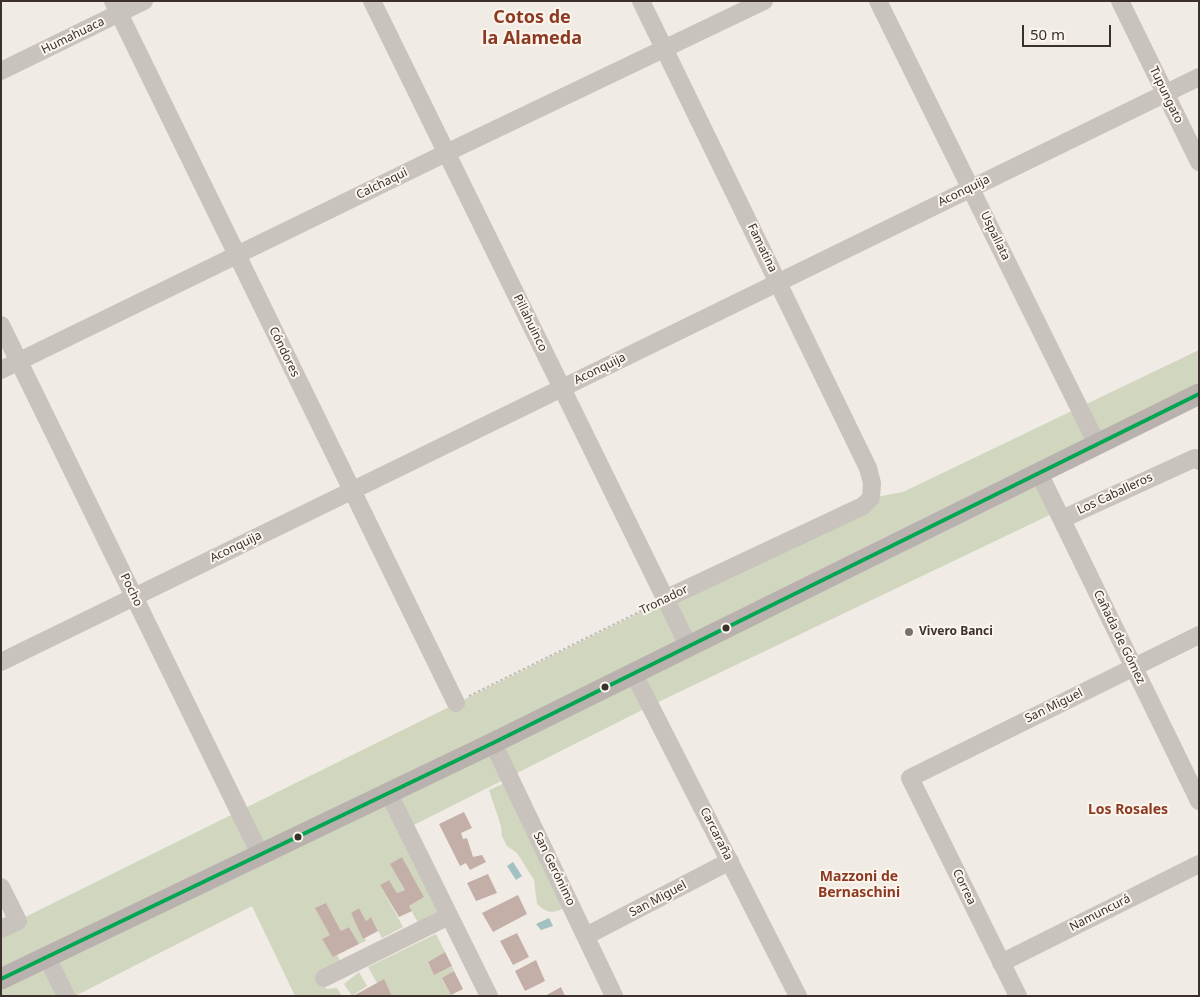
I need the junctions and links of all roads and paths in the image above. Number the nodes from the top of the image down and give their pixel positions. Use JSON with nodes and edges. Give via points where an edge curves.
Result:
{"nodes":[{"id":1,"x":144,"y":1,"type":"edge"},
{"id":2,"x":372,"y":1,"type":"edge"},
{"id":3,"x":641,"y":1,"type":"edge"},
{"id":4,"x":764,"y":1,"type":"edge"},
{"id":5,"x":878,"y":1,"type":"edge"},
{"id":6,"x":1120,"y":1,"type":"edge"},
{"id":7,"x":116,"y":8,"type":"edge"},
{"id":8,"x":665,"y":50,"type":"junction"},
{"id":9,"x":1,"y":71,"type":"edge"},
{"id":10,"x":1199,"y":77,"type":"edge"},
{"id":11,"x":1165,"y":93,"type":"junction"},
{"id":12,"x":446,"y":153,"type":"junction"},
{"id":13,"x":1199,"y":162,"type":"edge"},
{"id":14,"x":970,"y":187,"type":"junction"},
{"id":15,"x":236,"y":255,"type":"junction"},
{"id":16,"x":779,"y":283,"type":"junction"},
{"id":17,"x":1,"y":325,"type":"edge"},
{"id":18,"x":19,"y":362,"type":"junction"},
{"id":19,"x":1,"y":370,"type":"edge"},
{"id":20,"x":561,"y":388,"type":"junction"},
{"id":21,"x":1199,"y":394,"type":"edge"},
{"id":22,"x":1097,"y":444,"type":"junction"},
{"id":23,"x":1199,"y":461,"type":"edge"},
{"id":24,"x":1039,"y":473,"type":"junction"},
{"id":25,"x":352,"y":490,"type":"junction"},
{"id":26,"x":871,"y":498,"type":"joint"},
{"id":27,"x":1062,"y":519,"type":"junction"},
{"id":28,"x":134,"y":597,"type":"junction"},
{"id":29,"x":665,"y":599,"type":"junction"},
{"id":30,"x":1199,"y":635,"type":"edge"},
{"id":31,"x":688,"y":645,"type":"junction"},
{"id":32,"x":1,"y":662,"type":"edge"},
{"id":33,"x":1134,"y":667,"type":"junction"},
{"id":34,"x":633,"y":672,"type":"junction"},
{"id":35,"x":456,"y":703,"type":"joint"},
{"id":36,"x":493,"y":743,"type":"junction"},
{"id":37,"x":910,"y":778,"type":"joint"},
{"id":38,"x":388,"y":792,"type":"junction"},
{"id":39,"x":1199,"y":801,"type":"edge"},
{"id":40,"x":260,"y":854,"type":"junction"},
{"id":41,"x":730,"y":861,"type":"junction"},
{"id":42,"x":1199,"y":864,"type":"edge"},
{"id":43,"x":1,"y":887,"type":"edge"},
{"id":44,"x":449,"y":916,"type":"junction"},
{"id":45,"x":1,"y":929,"type":"edge"},
{"id":46,"x":586,"y":936,"type":"junction"},
{"id":47,"x":47,"y":957,"type":"junction"},
{"id":48,"x":1001,"y":963,"type":"junction"},
{"id":49,"x":324,"y":978,"type":"dead end"},
{"id":50,"x":1,"y":979,"type":"edge"},
{"id":51,"x":66,"y":996,"type":"edge"},
{"id":52,"x":489,"y":996,"type":"edge"},
{"id":53,"x":614,"y":996,"type":"edge"},
{"id":54,"x":798,"y":996,"type":"edge"},
{"id":55,"x":1018,"y":996,"type":"edge"}],
"edges":[{"from":1,"to":7,"type":"street","name":"Humahuaca"},
{"from":2,"to":12,"type":"street","name":"Pillahuinco"},
{"from":3,"to":8,"type":"street","name":"Famatina"},
{"from":4,"to":8,"type":"street","name":"Calchaqui"},
{"from":5,"to":14,"type":"street","name":"Uspallata"},
{"from":6,"to":11,"type":"street","name":"Tupungato"},
{"from":7,"to":9,"type":"street","name":"Humahuaca"},
{"from":7,"to":15,"type":"street","name":"Cóndores"},
{"from":8,"to":12,"type":"street","name":"Calchaqui"},
{"from":8,"to":16,"type":"street","name":"Famatina"},
{"from":10,"to":11,"type":"street","name":"Aconquija"},
{"from":11,"to":13,"type":"street","name":"Tupungato"},
{"from":11,"to":14,"type":"street","name":"Aconquija"},
{"from":12,"to":15,"type":"street","name":"Calchaqui"},
{"from":12,"to":20,"type":"street","name":"Pillahuinco"},
{"from":14,"to":16,"type":"street","name":"Aconquija"},
{"from":14,"to":22,"type":"street","name":"Uspallata"},
{"from":15,"to":18,"type":"street","name":"Calchaqui"},
{"from":15,"to":25,"type":"street","name":"Cóndores"},
{"from":16,"to":20,"type":"street","name":"Aconquija"},
{"from":16,"to":26,"type":"street","name":"Famatina","via":[[868,468]]},
{"from":17,"to":18,"type":"street","name":"Pocho"},
{"from":18,"to":19,"type":"street","name":"Calchaqui"},
{"from":18,"to":28,"type":"street","name":"Pocho"},
{"from":20,"to":25,"type":"street","name":"Aconquija"},
{"from":20,"to":29,"type":"street","name":"Pillahuinco"},
{"from":21,"to":22,"type":"main road"},
{"from":22,"to":24,"type":"main road"},
{"from":23,"to":27,"type":"street","name":"Los Caballeros","via":[[1195,458],[1168,469]]},
{"from":24,"to":27,"type":"street","name":"Cañada de Gómez"},
{"from":24,"to":31,"type":"main road"},
{"from":25,"to":28,"type":"street","name":"Aconquija"},
{"from":25,"to":35,"type":"street","name":"Cóndores"},
{"from":26,"to":29,"type":"street","name":"Tronador","via":[[862,506]]},
{"from":27,"to":33,"type":"street","name":"Cañada de Gómez"},
{"from":28,"to":32,"type":"street","name":"Aconquija"},
{"from":28,"to":40,"type":"street","name":"Pocho"},
{"from":29,"to":31,"type":"street","name":"Pillahuinco"},
{"from":29,"to":35,"type":"path","name":"Tronador"},
{"from":30,"to":33,"type":"street","name":"San Miguel"},
{"from":31,"to":34,"type":"main road"},
{"from":33,"to":37,"type":"street","name":"San Miguel"},
{"from":33,"to":39,"type":"street","name":"Cañada de Gómez"},
{"from":34,"to":36,"type":"main road"},
{"from":34,"to":41,"type":"street","name":"Carcaraña"},
{"from":36,"to":38,"type":"main road"},
{"from":36,"to":46,"type":"street","name":"San Gerónimo"},
{"from":37,"to":48,"type":"street","name":"Correa"},
{"from":38,"to":40,"type":"main road"},
{"from":38,"to":44,"type":"street"},
{"from":40,"to":47,"type":"main road"},
{"from":41,"to":46,"type":"street","name":"San Miguel"},
{"from":41,"to":54,"type":"street","name":"Carcaraña"},
{"from":42,"to":48,"type":"street","name":"Namuncurá"},
{"from":43,"to":45,"type":"street","via":[[18,921]]},
{"from":44,"to":49,"type":"street"},
{"from":44,"to":52,"type":"street"},
{"from":46,"to":53,"type":"street","name":"San Gerónimo"},
{"from":47,"to":50,"type":"main road"},
{"from":47,"to":51,"type":"street"},
{"from":48,"to":55,"type":"street","name":"Correa"}]}
